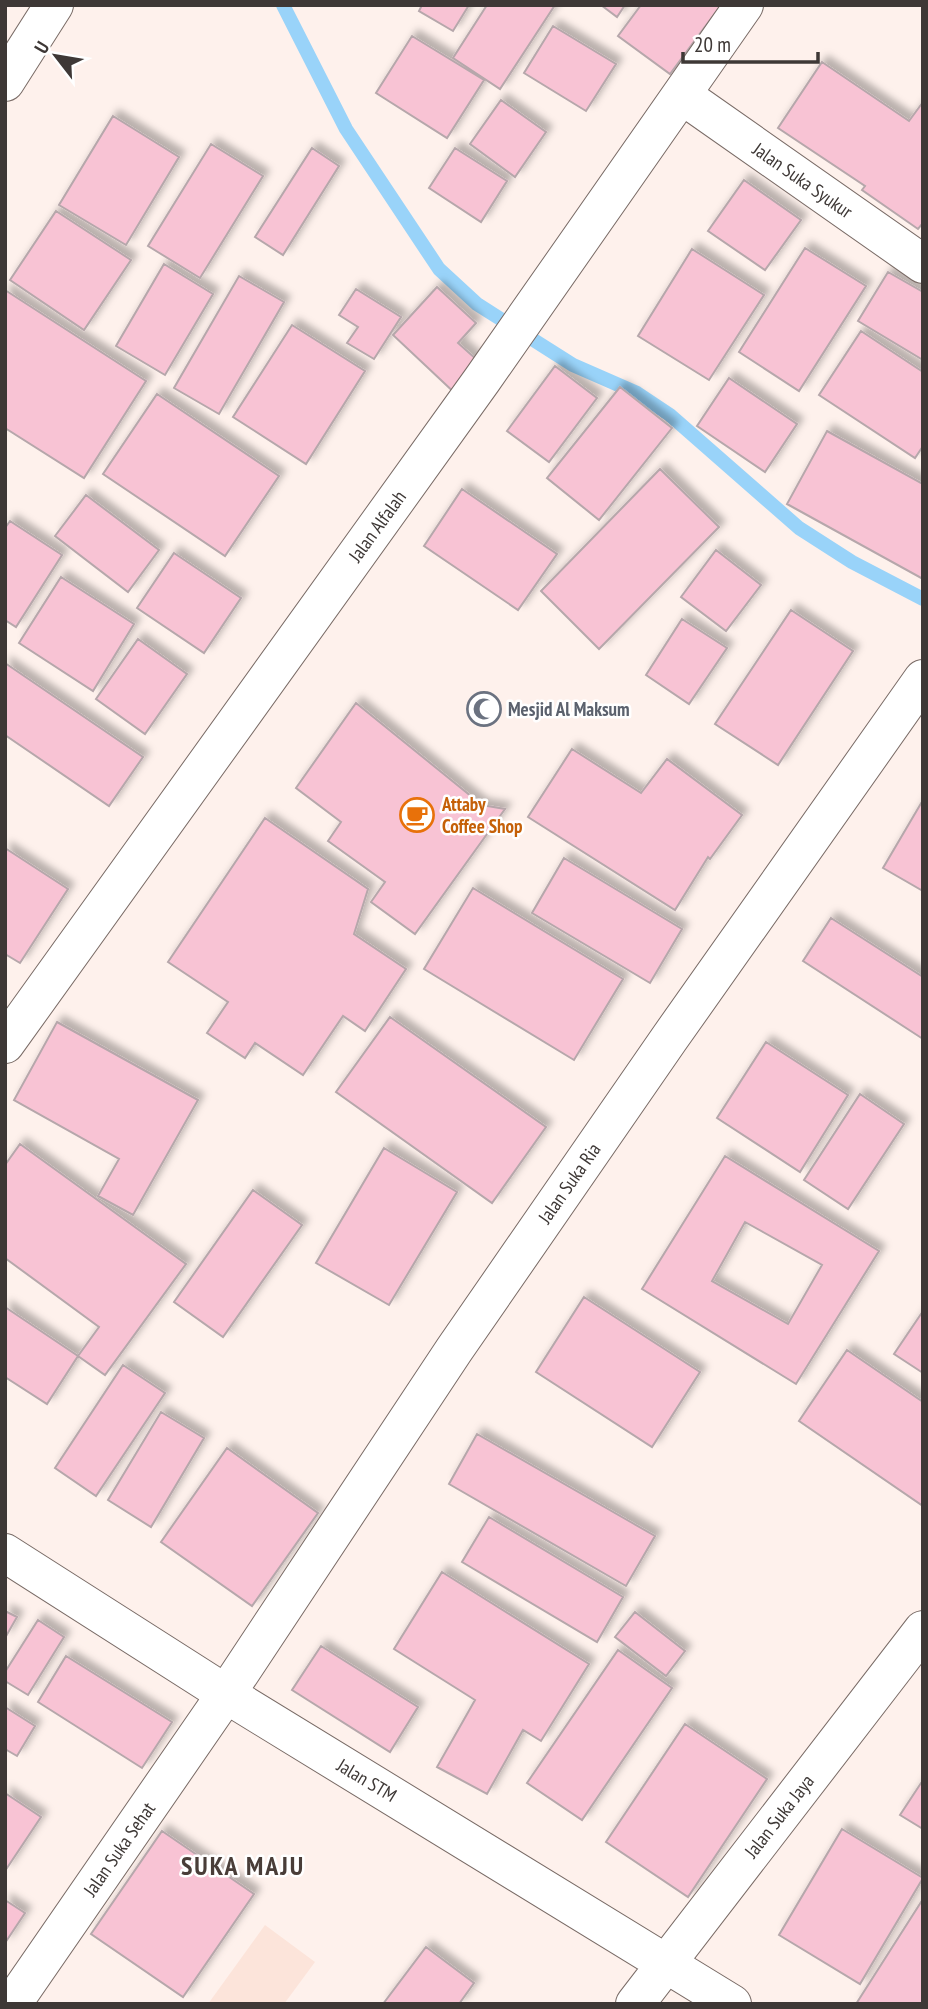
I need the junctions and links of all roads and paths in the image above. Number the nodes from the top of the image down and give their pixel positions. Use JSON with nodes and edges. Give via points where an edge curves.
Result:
{"nodes":[{"id":1,"x":54,"y":5,"type":"edge"},
{"id":2,"x":744,"y":5,"type":"edge"},
{"id":3,"x":5,"y":82,"type":"edge"},
{"id":4,"x":682,"y":95,"type":"junction"},
{"id":5,"x":923,"y":264,"type":"edge"},
{"id":6,"x":918,"y":686,"type":"edge"},
{"id":7,"x":5,"y":1044,"type":"edge"},
{"id":8,"x":5,"y":1553,"type":"edge"},
{"id":9,"x":923,"y":1630,"type":"edge"},
{"id":10,"x":226,"y":1694,"type":"junction"},
{"id":11,"x":666,"y":1962,"type":"junction"},
{"id":12,"x":12,"y":2004,"type":"edge"},
{"id":13,"x":635,"y":2004,"type":"edge"},
{"id":14,"x":732,"y":2004,"type":"edge"}],
"edges":[{"from":1,"to":3,"type":"street"},
{"from":2,"to":4,"type":"street","name":"Jalan Alfalah"},
{"from":4,"to":5,"type":"street","name":"Jalan Suka Syukur"},
{"from":4,"to":7,"type":"street","name":"Jalan Alfalah"},
{"from":6,"to":10,"type":"street","name":"Jalan Suka Ria","via":[[454,1350]]},
{"from":8,"to":10,"type":"street","name":"Jalan STM"},
{"from":9,"to":11,"type":"street","name":"Jalan Suka Jaya"},
{"from":10,"to":11,"type":"street","name":"Jalan STM"},
{"from":10,"to":12,"type":"street","name":"Jalan Suka Sehat"},
{"from":11,"to":13,"type":"street","name":"Jalan Suka Jaya"},
{"from":11,"to":14,"type":"street","name":"Jalan STM"}]}
